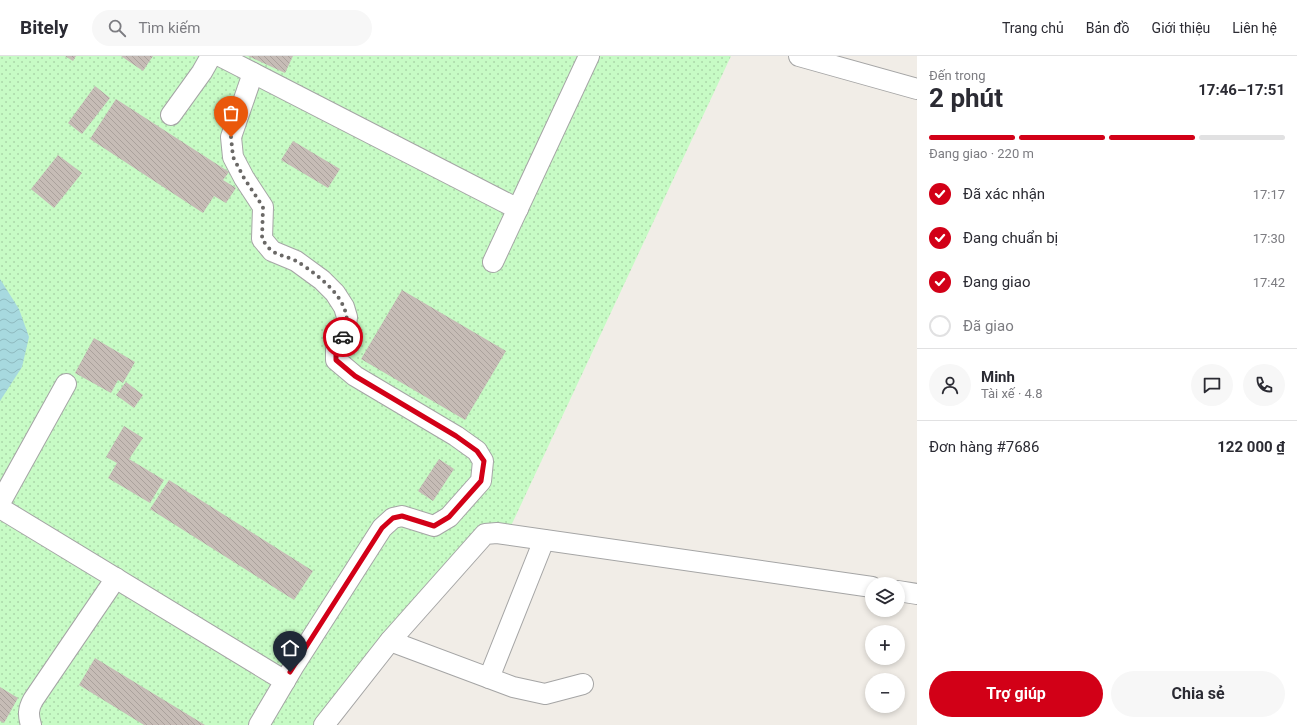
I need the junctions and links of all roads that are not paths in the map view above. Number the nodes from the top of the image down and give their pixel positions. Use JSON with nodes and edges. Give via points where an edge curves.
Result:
{"nodes":[{"id":1,"x":211,"y":56,"type":"edge"},
{"id":2,"x":220,"y":56,"type":"edge"},
{"id":3,"x":589,"y":56,"type":"edge"},
{"id":4,"x":799,"y":56,"type":"edge"},
{"id":5,"x":847,"y":63,"type":"edge"},
{"id":6,"x":253,"y":73,"type":"junction"},
{"id":7,"x":917,"y":89,"type":"edge"},
{"id":8,"x":171,"y":115,"type":"dead end"},
{"id":9,"x":518,"y":209,"type":"junction"},
{"id":10,"x":494,"y":262,"type":"dead end"},
{"id":11,"x":66,"y":384,"type":"dead end"},
{"id":12,"x":0,"y":503,"type":"edge"},
{"id":13,"x":0,"y":508,"type":"edge"},
{"id":14,"x":544,"y":540,"type":"junction"},
{"id":15,"x":116,"y":578,"type":"junction"},
{"id":16,"x":865,"y":586,"type":"edge"},
{"id":17,"x":905,"y":592,"type":"edge"},
{"id":18,"x":917,"y":594,"type":"edge"},
{"id":19,"x":390,"y":641,"type":"junction"},
{"id":20,"x":489,"y":678,"type":"junction"},
{"id":21,"x":285,"y":681,"type":"junction"},
{"id":22,"x":582,"y":684,"type":"dead end"},
{"id":23,"x":31,"y":725,"type":"edge"},
{"id":24,"x":259,"y":725,"type":"edge"},
{"id":25,"x":324,"y":725,"type":"edge"}],
"edges":[{"from":1,"to":8,"type":"street"},
{"from":2,"to":6,"type":"street"},
{"from":3,"to":9,"type":"street"},
{"from":4,"to":5,"type":"street"},
{"from":5,"to":7,"type":"street"},
{"from":6,"to":9,"type":"street"},
{"from":6,"to":21,"type":"street","via":[[231,137],[233,157],[263,207],[262,239],[272,250],[296,261],[322,280],[344,307],[347,316],[345,333],[336,350],[336,360],[355,376],[456,436],[477,451],[484,461],[481,481],[449,517],[434,526],[402,516],[393,518],[382,528]]},
{"from":9,"to":10,"type":"street"},
{"from":11,"to":12,"type":"street"},
{"from":13,"to":15,"type":"street"},
{"from":14,"to":16,"type":"street"},
{"from":14,"to":19,"type":"street","via":[[498,533],[484,534]]},
{"from":14,"to":20,"type":"street"},
{"from":15,"to":21,"type":"street"},
{"from":15,"to":23,"type":"street","via":[[32,700],[28,708]]},
{"from":17,"to":18,"type":"street"},
{"from":19,"to":20,"type":"street"},
{"from":19,"to":25,"type":"street"},
{"from":20,"to":22,"type":"street","via":[[513,687],[545,694]]},
{"from":21,"to":24,"type":"street"}]}
